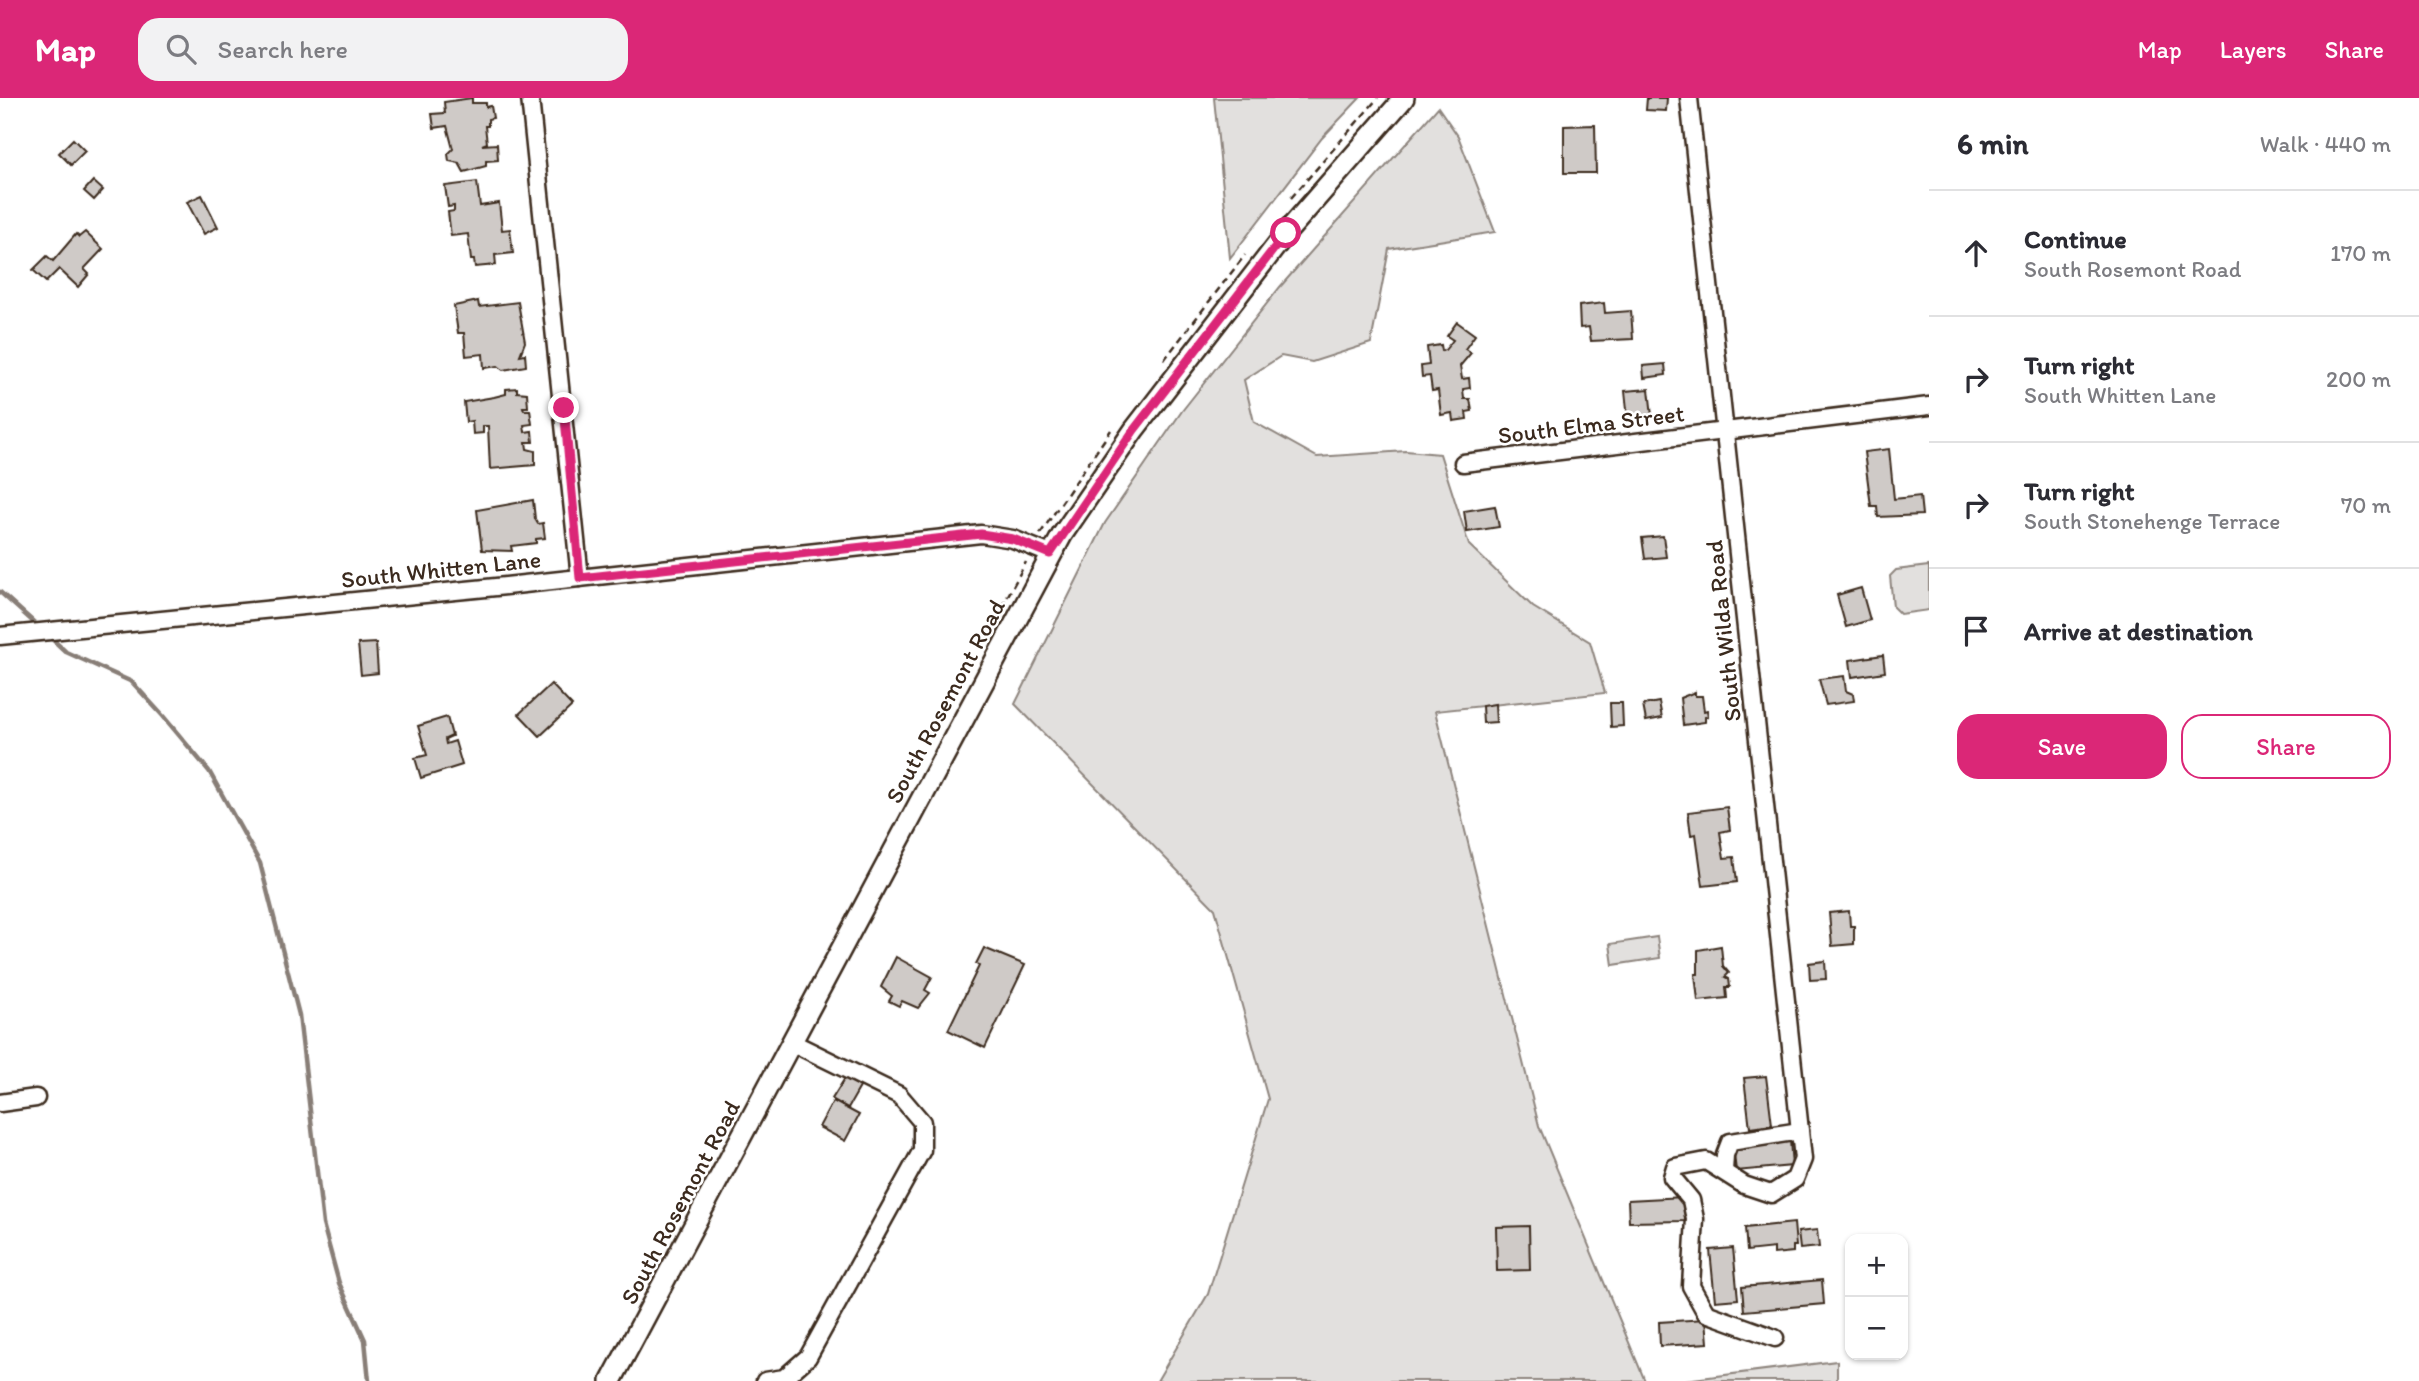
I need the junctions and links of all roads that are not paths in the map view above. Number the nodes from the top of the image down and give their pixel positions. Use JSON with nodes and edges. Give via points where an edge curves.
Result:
{"nodes":[{"id":1,"x":530,"y":98,"type":"edge"},
{"id":2,"x":1404,"y":98,"type":"edge"},
{"id":3,"x":1689,"y":98,"type":"edge"},
{"id":4,"x":1929,"y":406,"type":"edge"},
{"id":5,"x":1725,"y":430,"type":"junction"},
{"id":6,"x":1463,"y":463,"type":"dead end"},
{"id":7,"x":1050,"y":554,"type":"junction"},
{"id":8,"x":580,"y":578,"type":"junction"},
{"id":9,"x":0,"y":636,"type":"edge"},
{"id":10,"x":793,"y":1043,"type":"junction"},
{"id":11,"x":36,"y":1098,"type":"dead end"},
{"id":12,"x":0,"y":1103,"type":"edge"},
{"id":13,"x":1800,"y":1131,"type":"junction"},
{"id":14,"x":1724,"y":1171,"type":"junction"},
{"id":15,"x":1775,"y":1338,"type":"dead end"},
{"id":16,"x":611,"y":1381,"type":"edge"},
{"id":17,"x":765,"y":1381,"type":"edge"}],
"edges":[{"from":1,"to":8,"type":"street"},
{"from":2,"to":7,"type":"main road","name":"South Rosemont Road","via":[[1304,210],[1205,336],[1101,476]]},
{"from":3,"to":5,"type":"street","name":"South Wilda Road"},
{"from":4,"to":5,"type":"street","name":"South Elma Street"},
{"from":5,"to":6,"type":"street","name":"South Elma Street"},
{"from":5,"to":13,"type":"street","name":"South Wilda Road"},
{"from":7,"to":8,"type":"street","name":"South Whitten Lane","via":[[1013,539],[981,534]]},
{"from":7,"to":10,"type":"main road","name":"South Rosemont Road"},
{"from":8,"to":9,"type":"street","name":"South Whitten Lane"},
{"from":10,"to":16,"type":"main road","name":"South Rosemont Road"},
{"from":10,"to":17,"type":"street","via":[[899,1095],[922,1122],[922,1150],[808,1357],[784,1378]]},
{"from":11,"to":12,"type":"street"},
{"from":13,"to":14,"type":"street","via":[[1730,1142]]},
{"from":13,"to":14,"type":"street","name":"South Wilda Road","via":[[1803,1159],[1795,1179],[1771,1194],[1744,1185]]},
{"from":14,"to":15,"type":"street","via":[[1706,1161],[1675,1167],[1672,1177],[1691,1200],[1695,1219],[1691,1286],[1706,1313]]}]}
